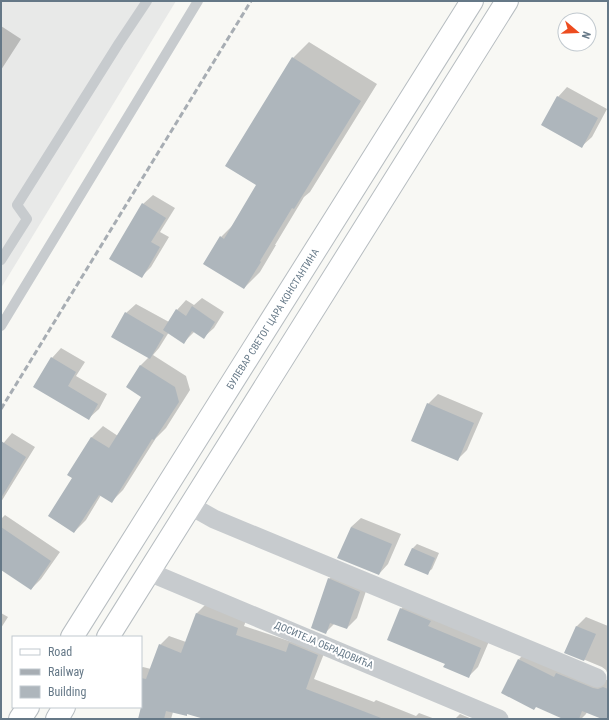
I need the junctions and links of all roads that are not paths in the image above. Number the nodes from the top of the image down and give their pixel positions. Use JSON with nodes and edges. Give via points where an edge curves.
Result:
{"nodes":[{"id":1,"x":147,"y":1,"type":"edge"},
{"id":2,"x":198,"y":1,"type":"edge"},
{"id":3,"x":472,"y":1,"type":"edge"},
{"id":4,"x":507,"y":1,"type":"edge"},
{"id":5,"x":1,"y":260,"type":"edge"},
{"id":6,"x":1,"y":326,"type":"edge"},
{"id":7,"x":191,"y":506,"type":"junction"},
{"id":8,"x":150,"y":572,"type":"junction"},
{"id":9,"x":73,"y":636,"type":"edge"},
{"id":10,"x":109,"y":636,"type":"edge"},
{"id":11,"x":598,"y":678,"type":"dead end"},
{"id":12,"x":27,"y":708,"type":"edge"},
{"id":13,"x":63,"y":708,"type":"edge"},
{"id":14,"x":20,"y":719,"type":"edge"},
{"id":15,"x":57,"y":719,"type":"edge"},
{"id":16,"x":499,"y":719,"type":"edge"}],
"edges":[{"from":1,"to":5,"type":"lane","via":[[17,204],[27,219]]},
{"from":2,"to":6,"type":"lane"},
{"from":3,"to":9,"type":"main road","name":"БУЛЕВАР СВЕТОГ ЦАРА КОНСТАНТИНА"},
{"from":4,"to":7,"type":"main road"},
{"from":7,"to":8,"type":"main road"},
{"from":7,"to":11,"type":"street","via":[[214,520]]},
{"from":8,"to":10,"type":"main road"},
{"from":8,"to":16,"type":"street","name":"ДОСИТЕЈА ОБРАДОВИЋА"},
{"from":12,"to":14,"type":"main road"},
{"from":13,"to":15,"type":"main road"}]}
